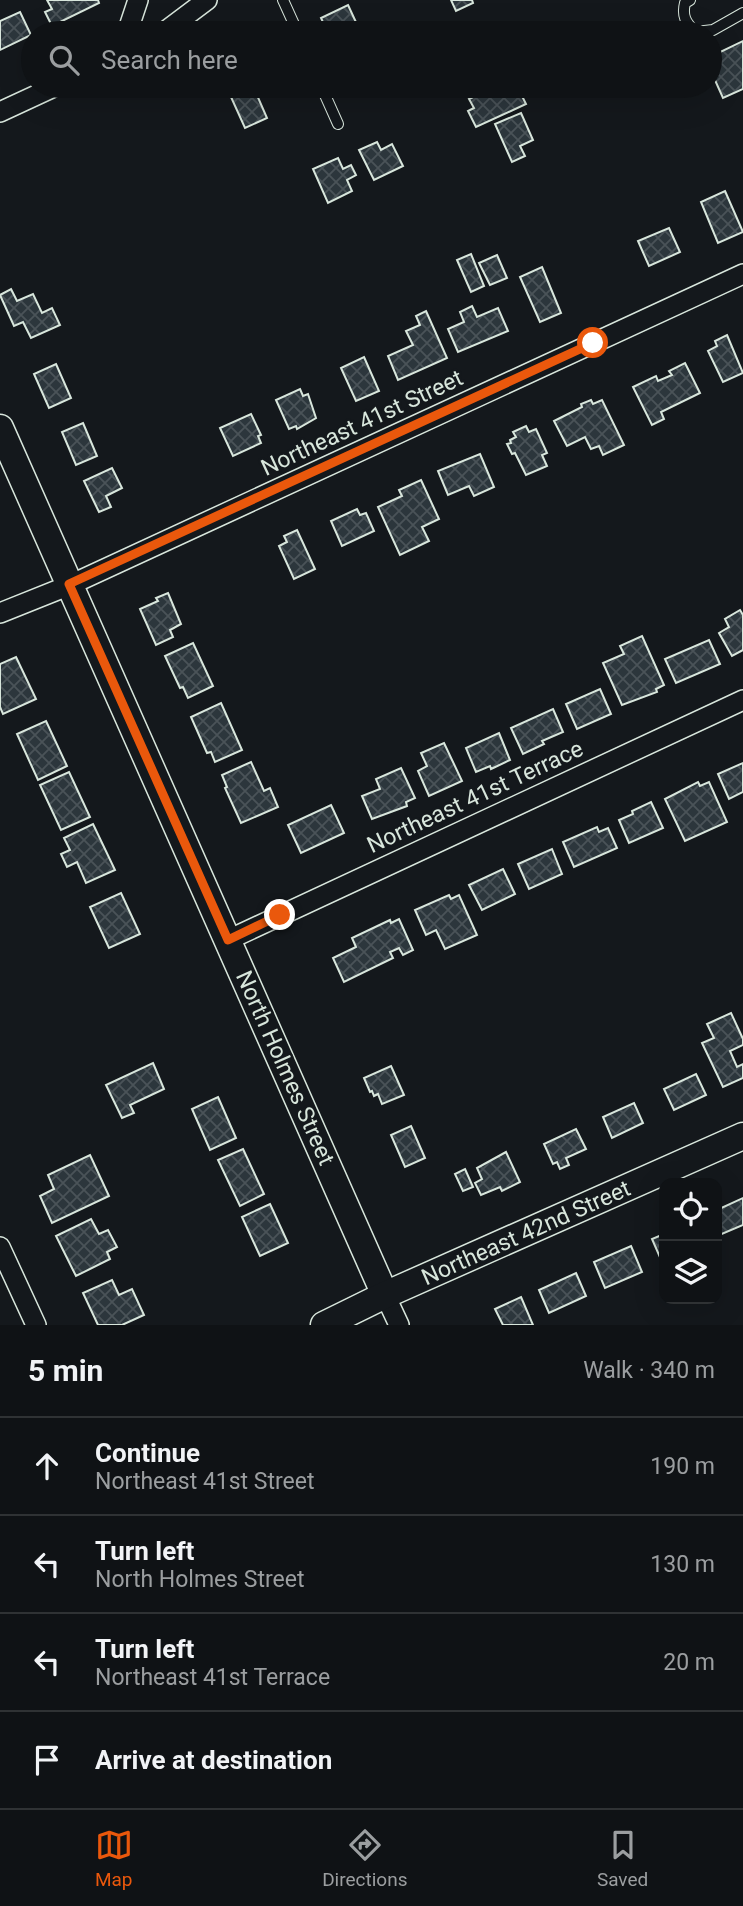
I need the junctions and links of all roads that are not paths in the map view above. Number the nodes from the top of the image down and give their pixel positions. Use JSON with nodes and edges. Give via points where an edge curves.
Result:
{"nodes":[{"id":1,"x":138,"y":0,"type":"edge"},
{"id":2,"x":207,"y":0,"type":"edge"},
{"id":3,"x":283,"y":0,"type":"edge"},
{"id":4,"x":690,"y":0,"type":"edge"},
{"id":5,"x":743,"y":13,"type":"edge"},
{"id":6,"x":131,"y":21,"type":"edge"},
{"id":7,"x":179,"y":21,"type":"edge"},
{"id":8,"x":293,"y":21,"type":"edge"},
{"id":9,"x":686,"y":21,"type":"edge"},
{"id":10,"x":722,"y":25,"type":"edge"},
{"id":11,"x":29,"y":98,"type":"edge"},
{"id":12,"x":326,"y":98,"type":"edge"},
{"id":13,"x":0,"y":111,"type":"edge"},
{"id":14,"x":338,"y":124,"type":"dead end"},
{"id":15,"x":743,"y":274,"type":"edge"},
{"id":16,"x":0,"y":428,"type":"edge"},
{"id":17,"x":69,"y":584,"type":"junction"},
{"id":18,"x":0,"y":613,"type":"edge"},
{"id":19,"x":743,"y":700,"type":"edge"},
{"id":20,"x":228,"y":940,"type":"junction"},
{"id":21,"x":743,"y":1136,"type":"edge"},
{"id":22,"x":0,"y":1247,"type":"edge"},
{"id":23,"x":385,"y":1295,"type":"junction"},
{"id":24,"x":36,"y":1325,"type":"edge"},
{"id":25,"x":324,"y":1325,"type":"edge"},
{"id":26,"x":399,"y":1325,"type":"edge"}],
"edges":[{"from":1,"to":6,"type":"street"},
{"from":2,"to":7,"type":"street"},
{"from":3,"to":8,"type":"lane"},
{"from":4,"to":9,"type":"lane","via":[[682,12]]},
{"from":5,"to":10,"type":"lane"},
{"from":11,"to":13,"type":"street"},
{"from":12,"to":14,"type":"lane"},
{"from":15,"to":17,"type":"street","name":"Northeast 41st Street"},
{"from":16,"to":17,"type":"street","name":"North Holmes Street"},
{"from":17,"to":18,"type":"street","name":"Northeast 41st Street"},
{"from":17,"to":20,"type":"street","name":"North Holmes Street"},
{"from":19,"to":20,"type":"street","name":"Northeast 41st Terrace"},
{"from":20,"to":23,"type":"street","name":"North Holmes Street"},
{"from":21,"to":23,"type":"street","name":"Northeast 42nd Street"},
{"from":22,"to":24,"type":"street"},
{"from":23,"to":25,"type":"street","name":"Northeast 42nd Street"},
{"from":23,"to":26,"type":"street","name":"North Holmes Street"}]}
